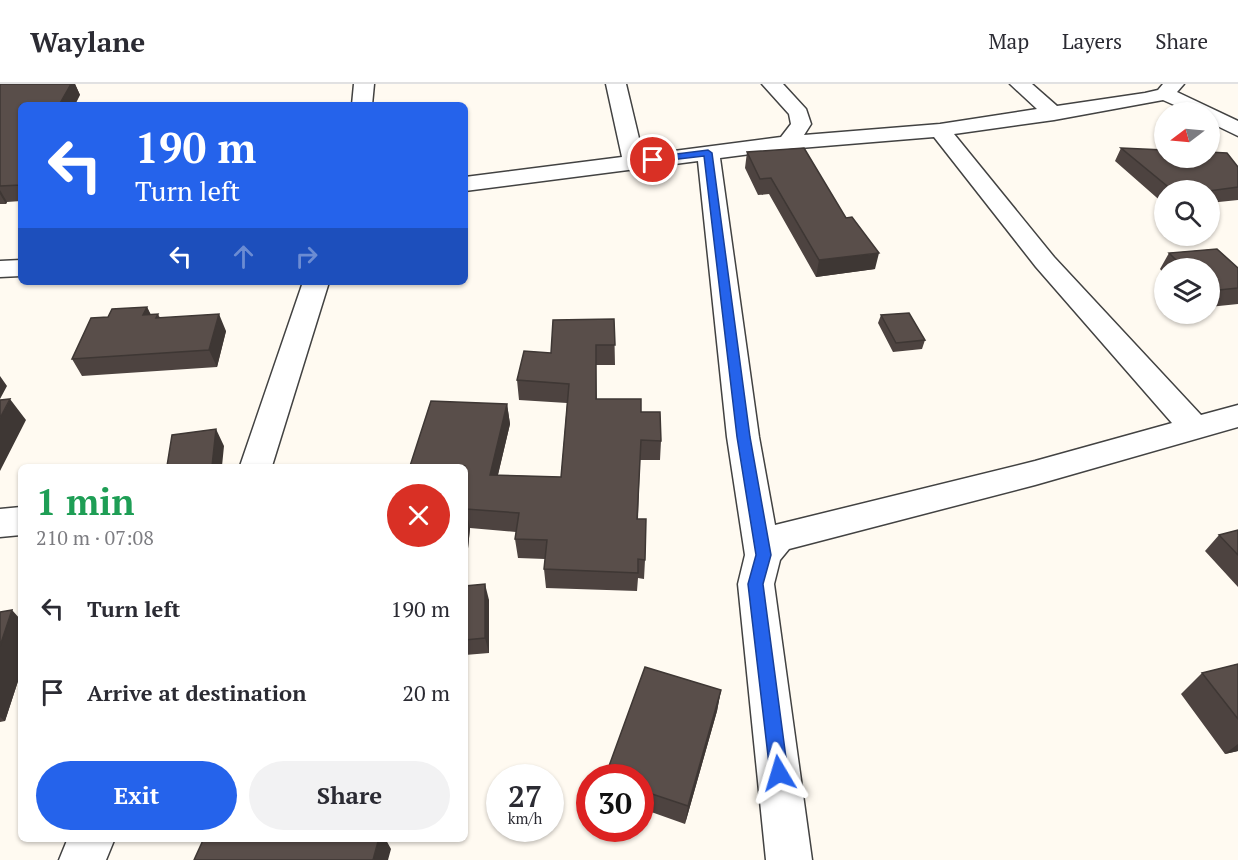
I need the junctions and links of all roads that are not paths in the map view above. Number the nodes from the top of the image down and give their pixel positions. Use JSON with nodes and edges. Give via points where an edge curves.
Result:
{"nodes":[{"id":1,"x":364,"y":84,"type":"edge"},
{"id":2,"x":616,"y":84,"type":"edge"},
{"id":3,"x":772,"y":84,"type":"edge"},
{"id":4,"x":1020,"y":84,"type":"edge"},
{"id":5,"x":1170,"y":89,"type":"edge"},
{"id":6,"x":362,"y":102,"type":"edge"},
{"id":7,"x":1190,"y":102,"type":"edge"},
{"id":8,"x":1054,"y":114,"type":"junction"},
{"id":9,"x":1220,"y":120,"type":"edge"},
{"id":10,"x":940,"y":130,"type":"junction"},
{"id":11,"x":1238,"y":130,"type":"edge"},
{"id":12,"x":788,"y":143,"type":"junction"},
{"id":13,"x":708,"y":153,"type":"junction"},
{"id":14,"x":634,"y":162,"type":"junction"},
{"id":15,"x":468,"y":184,"type":"edge"},
{"id":16,"x":18,"y":268,"type":"edge"},
{"id":17,"x":0,"y":269,"type":"edge"},
{"id":18,"x":315,"y":285,"type":"edge"},
{"id":19,"x":1238,"y":416,"type":"edge"},
{"id":20,"x":1195,"y":429,"type":"junction"},
{"id":21,"x":257,"y":464,"type":"edge"},
{"id":22,"x":18,"y":521,"type":"edge"},
{"id":23,"x":0,"y":523,"type":"edge"},
{"id":24,"x":763,"y":555,"type":"junction"},
{"id":25,"x":90,"y":842,"type":"edge"},
{"id":26,"x":82,"y":860,"type":"edge"},
{"id":27,"x":789,"y":860,"type":"edge"}],
"edges":[{"from":1,"to":6,"type":"street"},
{"from":2,"to":14,"type":"street"},
{"from":3,"to":12,"type":"street","via":[[799,113],[801,124]]},
{"from":4,"to":8,"type":"street"},
{"from":5,"to":7,"type":"street"},
{"from":5,"to":8,"type":"street"},
{"from":8,"to":10,"type":"street"},
{"from":9,"to":11,"type":"street"},
{"from":10,"to":12,"type":"street"},
{"from":10,"to":20,"type":"street","via":[[1045,262]]},
{"from":12,"to":13,"type":"street"},
{"from":13,"to":14,"type":"street"},
{"from":13,"to":24,"type":"street","via":[[743,437]]},
{"from":14,"to":15,"type":"street"},
{"from":16,"to":17,"type":"street"},
{"from":18,"to":21,"type":"street"},
{"from":19,"to":20,"type":"street"},
{"from":20,"to":24,"type":"street","via":[[777,538]]},
{"from":22,"to":23,"type":"street"},
{"from":24,"to":27,"type":"street","via":[[756,584]]},
{"from":25,"to":26,"type":"street"}]}
